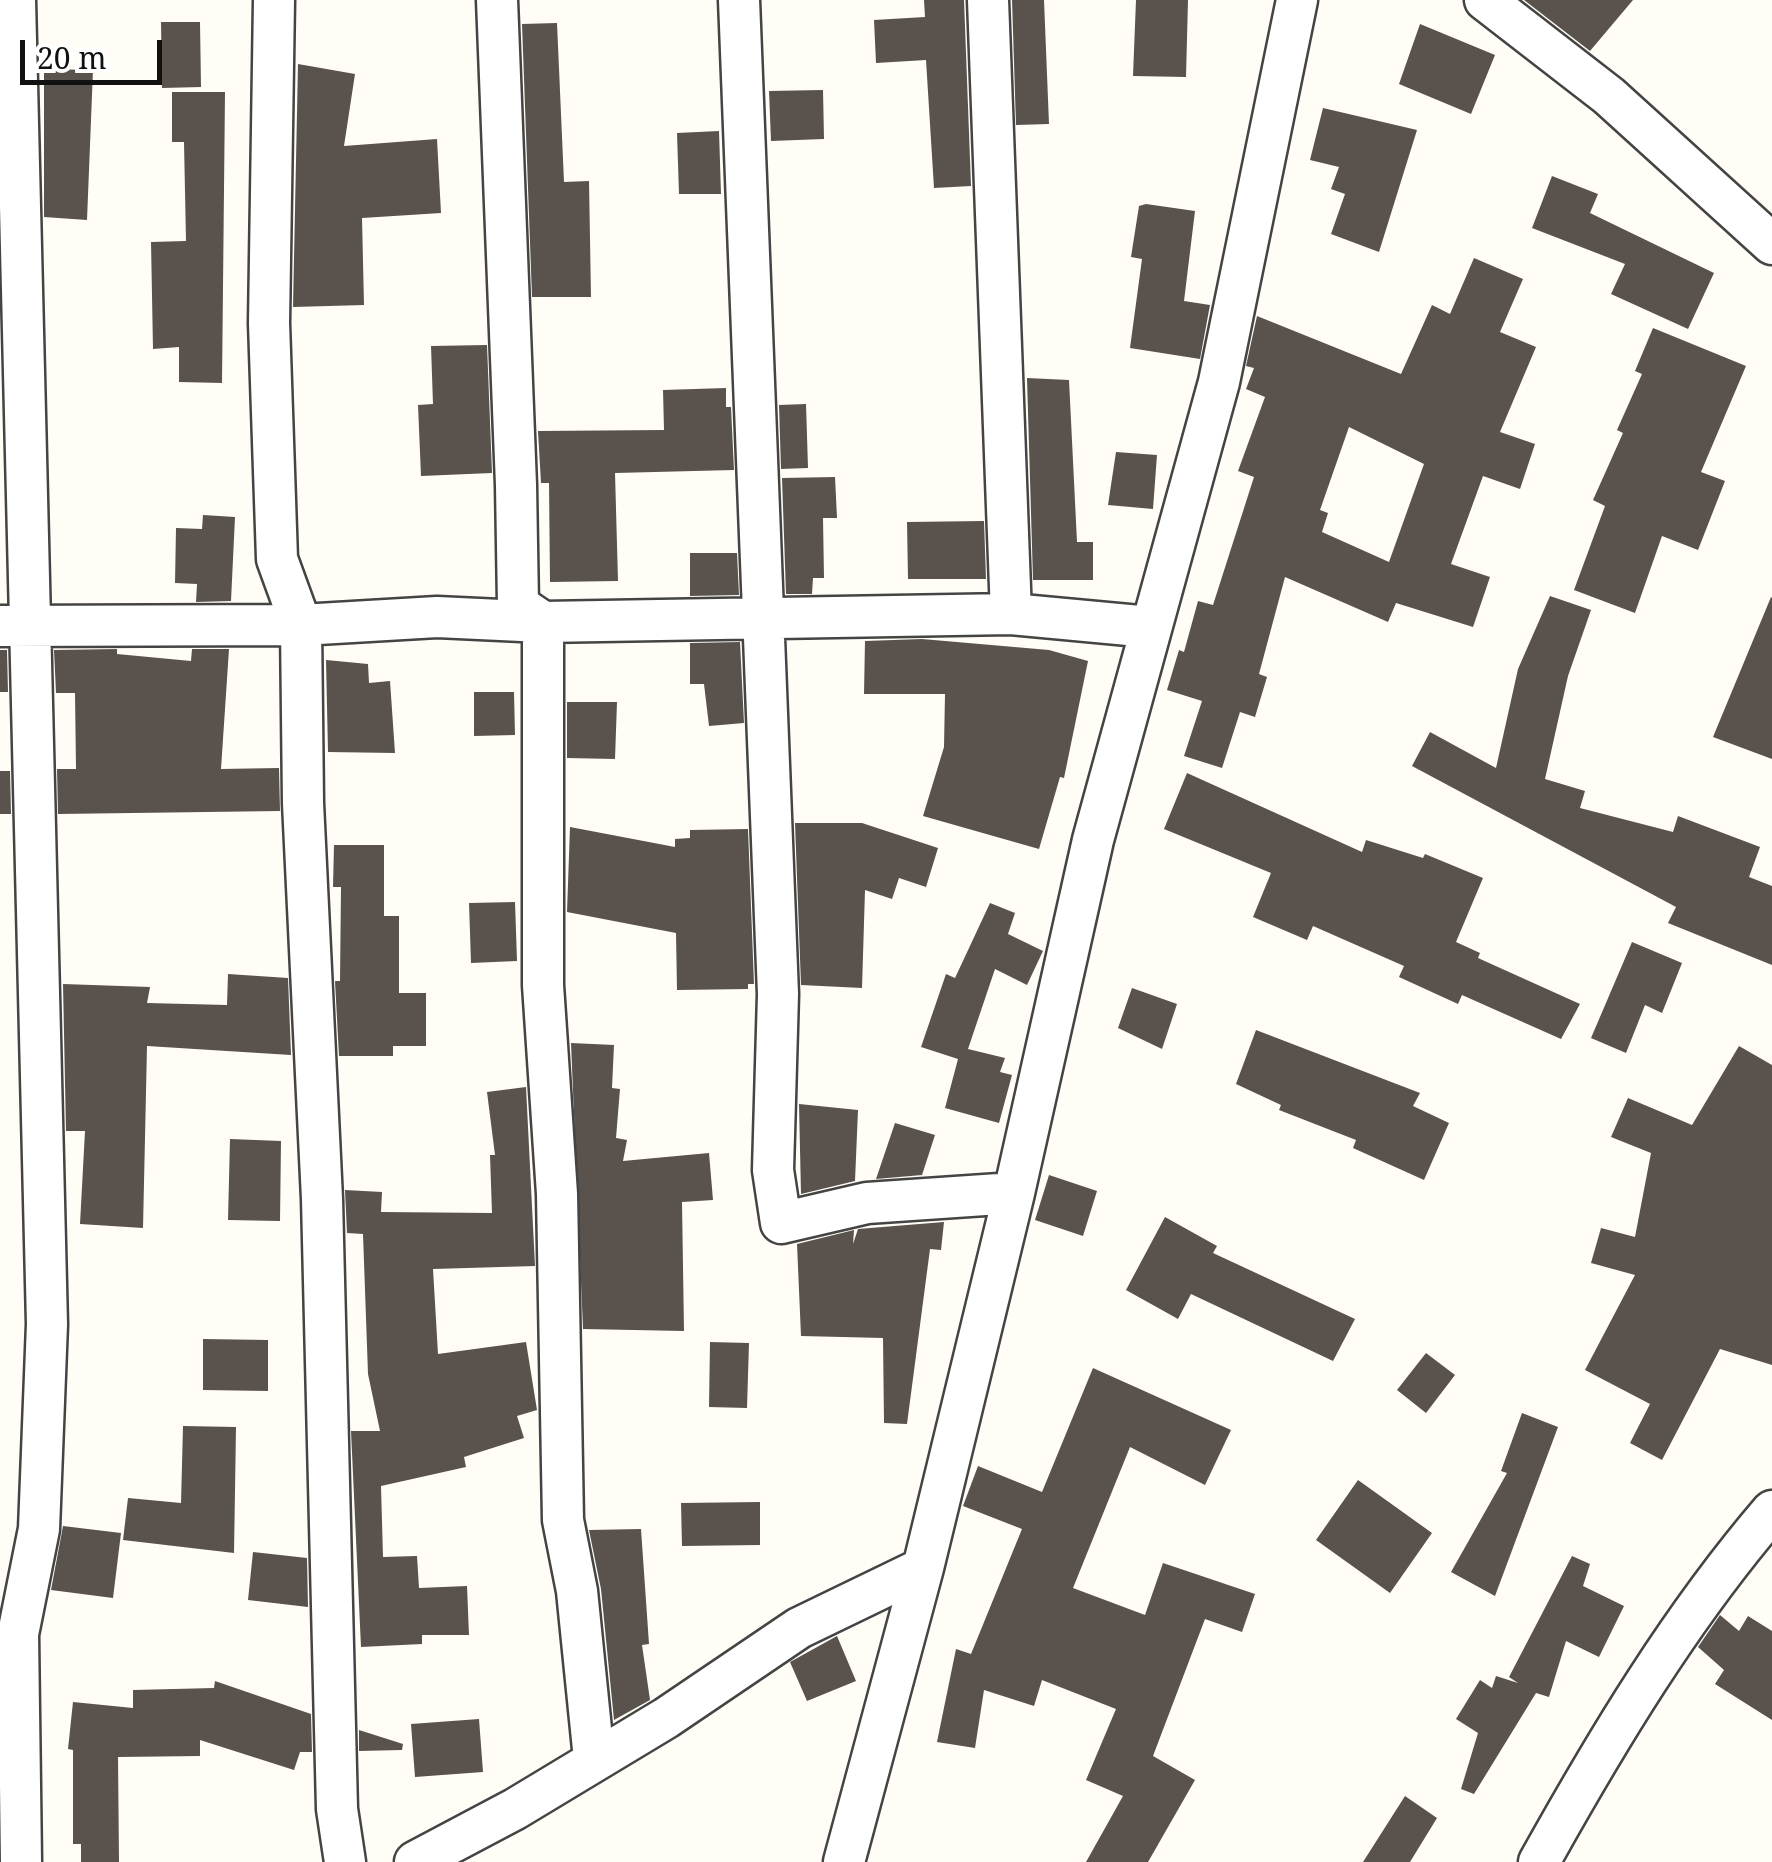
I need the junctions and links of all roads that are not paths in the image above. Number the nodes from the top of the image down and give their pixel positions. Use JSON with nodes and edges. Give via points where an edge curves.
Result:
{"nodes":[{"id":1,"x":15,"y":0,"type":"edge"},
{"id":2,"x":274,"y":0,"type":"edge"},
{"id":3,"x":498,"y":0,"type":"edge"},
{"id":4,"x":739,"y":0,"type":"edge"},
{"id":5,"x":988,"y":0,"type":"edge"},
{"id":6,"x":1297,"y":0,"type":"edge"},
{"id":7,"x":1484,"y":0,"type":"edge"},
{"id":8,"x":1772,"y":244,"type":"edge"},
{"id":9,"x":1012,"y":614,"type":"junction"},
{"id":10,"x":766,"y":616,"type":"junction"},
{"id":11,"x":543,"y":622,"type":"junction"},
{"id":12,"x":301,"y":625,"type":"junction"},
{"id":13,"x":16,"y":626,"type":"edge"},
{"id":14,"x":1150,"y":626,"type":"junction"},
{"id":15,"x":1014,"y":1193,"type":"junction"},
{"id":16,"x":1772,"y":1511,"type":"edge"},
{"id":17,"x":923,"y":1568,"type":"junction"},
{"id":18,"x":594,"y":1759,"type":"junction"},
{"id":19,"x":21,"y":1862,"type":"edge"},
{"id":20,"x":346,"y":1862,"type":"edge"},
{"id":21,"x":415,"y":1862,"type":"edge"},
{"id":22,"x":844,"y":1862,"type":"edge"},
{"id":23,"x":1539,"y":1862,"type":"edge"}],
"edges":[{"from":1,"to":13,"type":"street"},
{"from":2,"to":12,"type":"street","via":[[269,323],[277,559]]},
{"from":3,"to":11,"type":"street","via":[[514,563],[518,605]]},
{"from":4,"to":10,"type":"street"},
{"from":5,"to":9,"type":"street"},
{"from":6,"to":14,"type":"street","via":[[1219,382]]},
{"from":7,"to":8,"type":"street","via":[[1609,96]]},
{"from":9,"to":10,"type":"street"},
{"from":9,"to":14,"type":"street"},
{"from":10,"to":11,"type":"street"},
{"from":10,"to":15,"type":"street","via":[[778,994],[773,1170],[782,1223],[867,1203]]},
{"from":11,"to":12,"type":"street","via":[[436,617]]},
{"from":11,"to":18,"type":"street","via":[[543,985],[557,1194],[563,1520]]},
{"from":12,"to":13,"type":"street"},
{"from":12,"to":20,"type":"street","via":[[337,1809]]},
{"from":13,"to":19,"type":"street","via":[[47,1324],[39,1529],[18,1634]]},
{"from":14,"to":15,"type":"street","via":[[1093,840]]},
{"from":15,"to":17,"type":"street"},
{"from":16,"to":23,"type":"street","via":[[1609,1740]]},
{"from":17,"to":18,"type":"street","via":[[799,1628],[727,1680]]},
{"from":17,"to":22,"type":"street"},
{"from":18,"to":21,"type":"street"}]}
